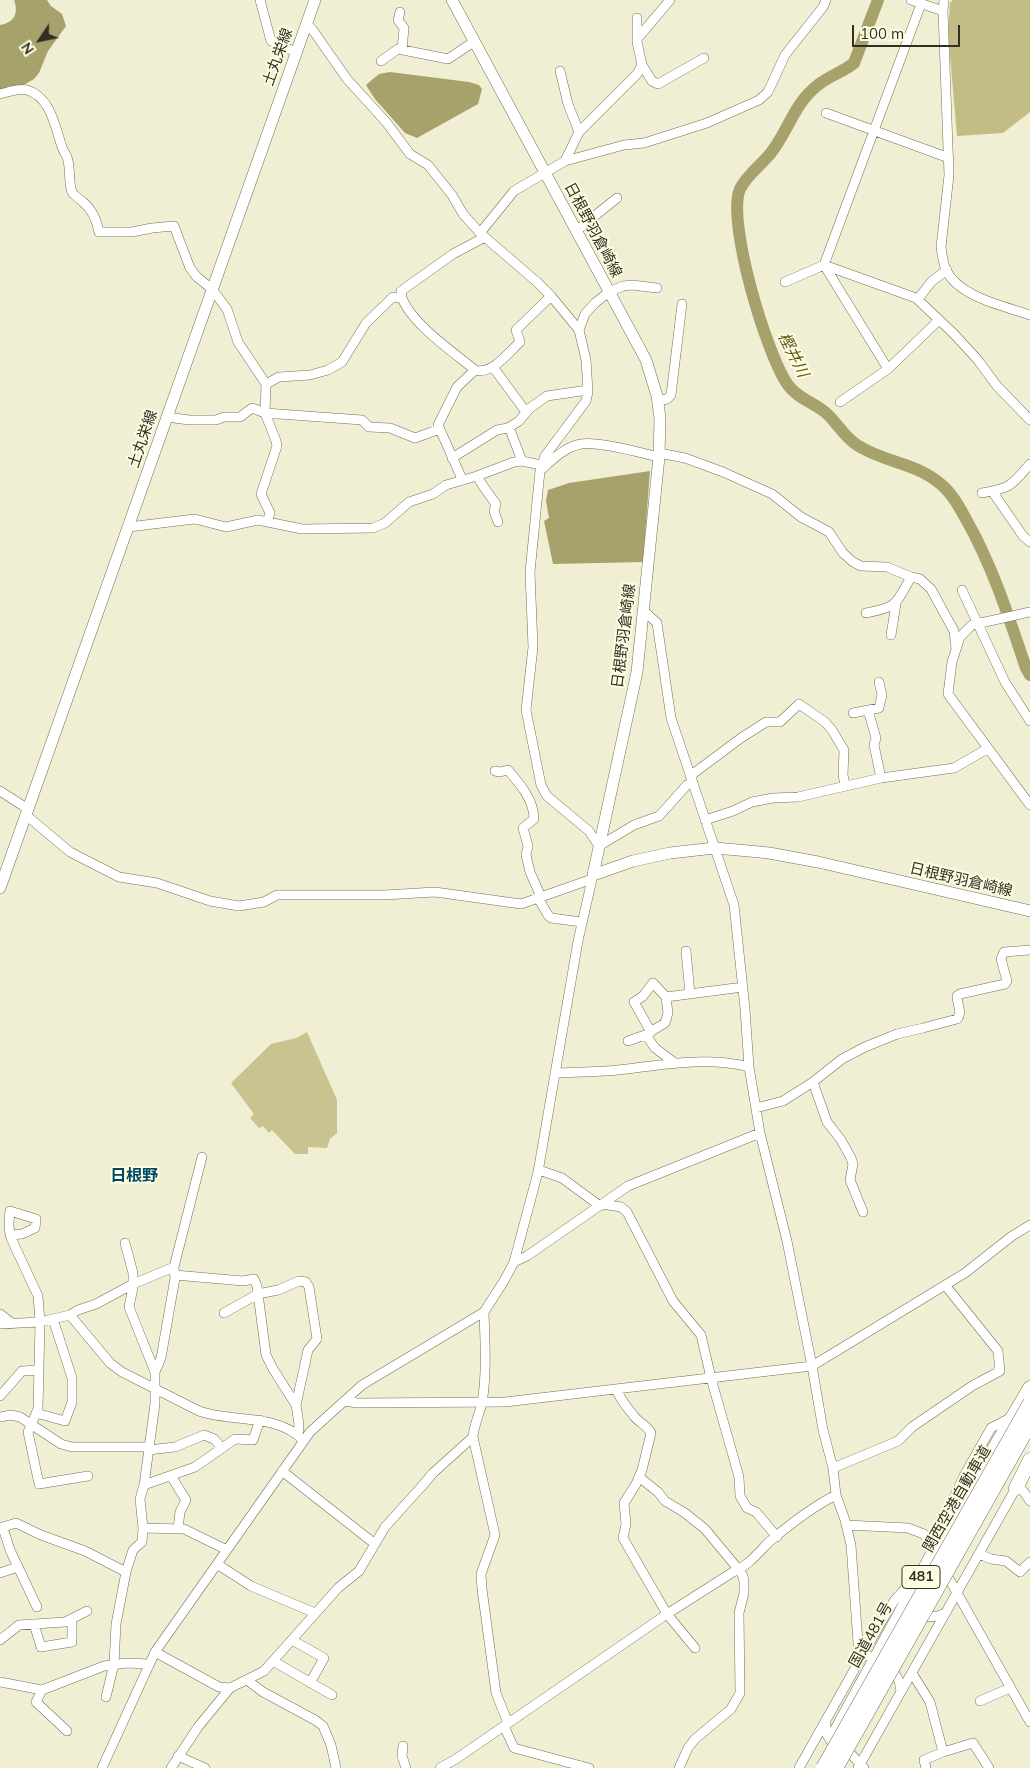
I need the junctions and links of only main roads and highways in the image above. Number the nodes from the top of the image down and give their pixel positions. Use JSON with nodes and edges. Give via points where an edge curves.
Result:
{"nodes":[{"id":1,"x":315,"y":0,"type":"edge"},
{"id":2,"x":452,"y":0,"type":"edge"},
{"id":3,"x":0,"y":888,"type":"edge"},
{"id":4,"x":1030,"y":911,"type":"edge"},
{"id":5,"x":1030,"y":1388,"type":"edge"},
{"id":6,"x":1030,"y":1403,"type":"edge"},
{"id":7,"x":1030,"y":1424,"type":"edge"},
{"id":8,"x":1030,"y":1435,"type":"edge"},
{"id":9,"x":1030,"y":1460,"type":"edge"},
{"id":10,"x":1016,"y":1487,"type":"road end"},
{"id":11,"x":816,"y":1768,"type":"edge"},
{"id":12,"x":823,"y":1768,"type":"edge"},
{"id":13,"x":836,"y":1768,"type":"edge"},
{"id":14,"x":840,"y":1768,"type":"edge"}],
"edges":[{"from":1,"to":3,"type":"main road","name":"土丸栄線"},
{"from":2,"to":4,"type":"main road","name":"日根野羽倉崎線","via":[[646,360],[658,401],[659,455],[637,672],[593,877],[633,861],[670,853],[715,848],[769,852]]},
{"from":5,"to":11,"type":"highway","name":"国道481号","number":"481","via":[[933,1550],[901,1613],[870,1657]]},
{"from":6,"to":12,"type":"highway","name":"関西空港自動車道","bridge":true},
{"from":7,"to":13,"type":"highway","name":"関西空港自動車道","bridge":true},
{"from":8,"to":14,"type":"highway","number":"481"},
{"from":9,"to":10,"type":"highway"}]}
